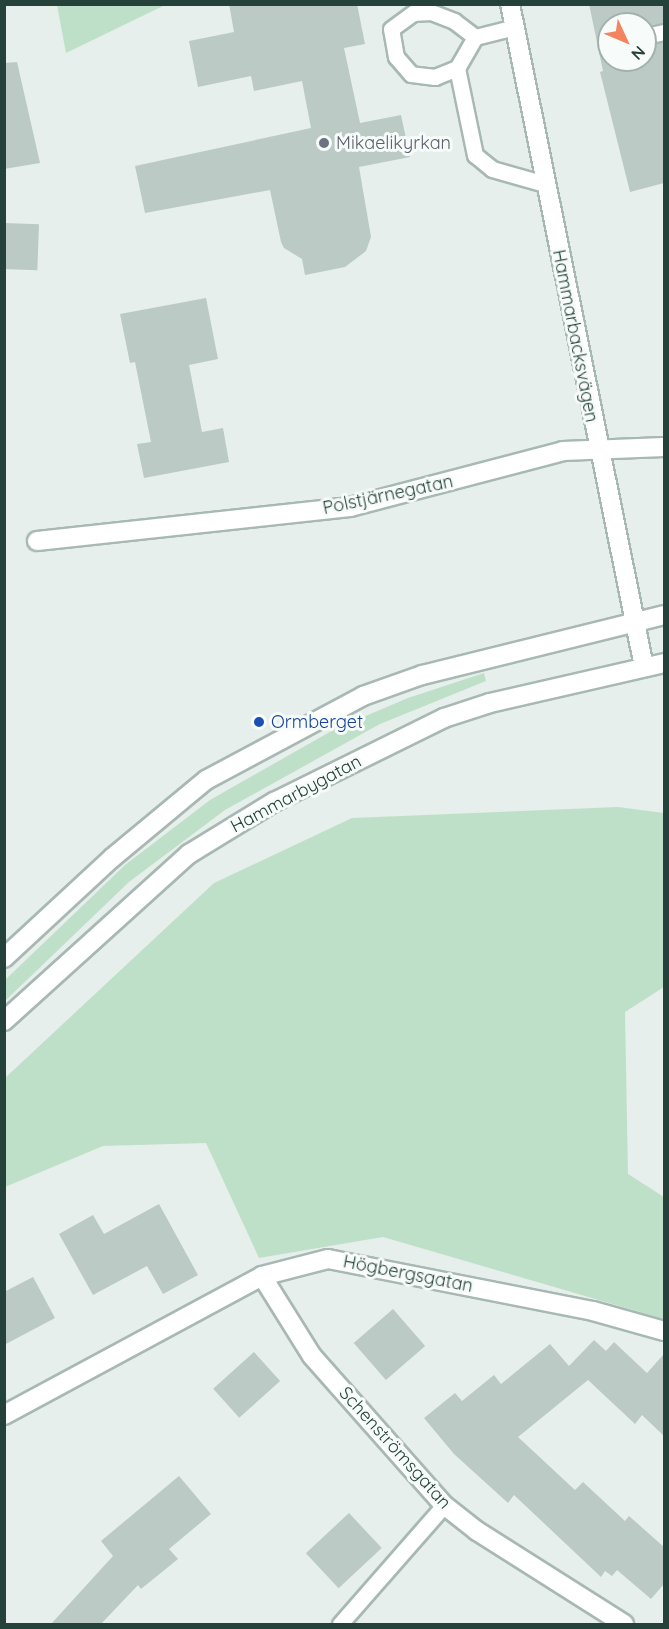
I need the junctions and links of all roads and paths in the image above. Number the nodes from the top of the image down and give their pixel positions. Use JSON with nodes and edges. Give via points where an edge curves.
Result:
{"nodes":[{"id":1,"x":510,"y":4,"type":"edge"},
{"id":2,"x":514,"y":27,"type":"junction"},
{"id":3,"x":475,"y":37,"type":"junction"},
{"id":4,"x":457,"y":68,"type":"junction"},
{"id":5,"x":545,"y":184,"type":"junction"},
{"id":6,"x":664,"y":447,"type":"edge"},
{"id":7,"x":598,"y":450,"type":"junction"},
{"id":8,"x":37,"y":541,"type":"dead end"},
{"id":9,"x":664,"y":615,"type":"edge"},
{"id":10,"x":633,"y":622,"type":"junction"},
{"id":11,"x":664,"y":663,"type":"edge"},
{"id":12,"x":644,"y":667,"type":"junction"},
{"id":13,"x":4,"y":958,"type":"edge"},
{"id":14,"x":4,"y":1021,"type":"edge"},
{"id":15,"x":262,"y":1276,"type":"junction"},
{"id":16,"x":664,"y":1331,"type":"edge"},
{"id":17,"x":4,"y":1415,"type":"edge"},
{"id":18,"x":444,"y":1505,"type":"junction"},
{"id":19,"x":340,"y":1624,"type":"edge"},
{"id":20,"x":624,"y":1624,"type":"edge"}],
"edges":[{"from":1,"to":2,"type":"street","name":"Hammarbacksvägen"},
{"from":2,"to":3,"type":"lane"},
{"from":2,"to":5,"type":"street","name":"Hammarbacksvägen"},
{"from":3,"to":4,"type":"lane"},
{"from":3,"to":4,"type":"lane","via":[[454,21],[431,12],[413,13],[390,29],[396,57],[411,74],[435,77]]},
{"from":4,"to":5,"type":"lane","via":[[475,155],[492,169]]},
{"from":5,"to":7,"type":"street","name":"Hammarbacksvägen"},
{"from":6,"to":7,"type":"street","name":"Polstjärnegatan"},
{"from":7,"to":8,"type":"street","name":"Polstjärnegatan","via":[[563,451],[350,507]]},
{"from":7,"to":10,"type":"street","name":"Hammarbacksvägen"},
{"from":9,"to":10,"type":"street"},
{"from":10,"to":12,"type":"street","name":"Hammarbacksvägen"},
{"from":10,"to":13,"type":"street","via":[[422,675],[363,696],[206,780],[112,858]]},
{"from":11,"to":12,"type":"street","name":"Hammarbygatan"},
{"from":12,"to":14,"type":"street","name":"Hammarbygatan","via":[[444,718],[274,802],[189,854]]},
{"from":15,"to":16,"type":"street","name":"Högbergsgatan","via":[[328,1259],[358,1262],[592,1311]]},
{"from":15,"to":17,"type":"street","name":"Högbergsgatan"},
{"from":15,"to":18,"type":"street","name":"Schenströmsgatan","via":[[312,1356]]},
{"from":18,"to":19,"type":"lane"},
{"from":18,"to":20,"type":"street","name":"Schenströmsgatan","via":[[477,1531]]}]}
